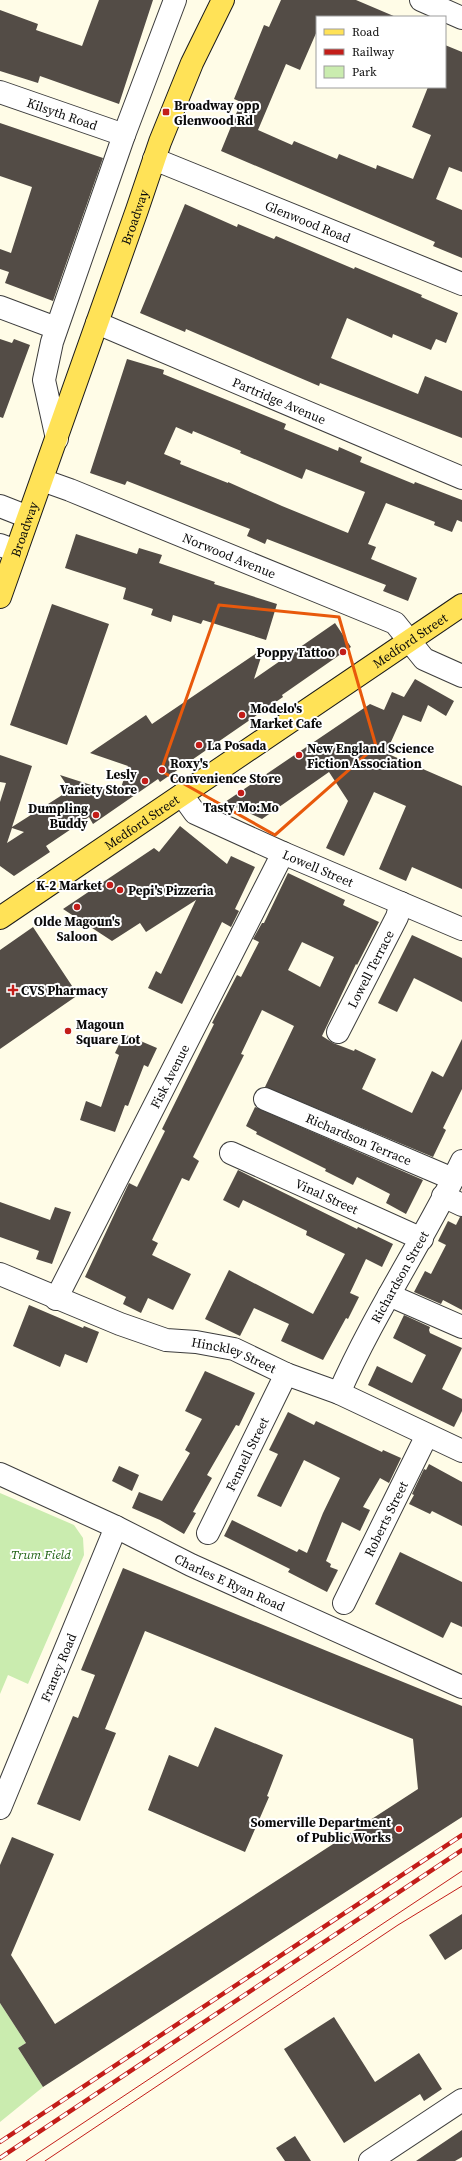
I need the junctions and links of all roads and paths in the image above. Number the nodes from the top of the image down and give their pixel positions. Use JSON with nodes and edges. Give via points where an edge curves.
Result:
{"nodes":[{"id":1,"x":175,"y":0,"type":"edge"},
{"id":2,"x":223,"y":0,"type":"edge"},
{"id":3,"x":421,"y":0,"type":"edge"},
{"id":4,"x":462,"y":18,"type":"edge"},
{"id":5,"x":0,"y":92,"type":"edge"},
{"id":6,"x":124,"y":135,"type":"junction"},
{"id":7,"x":154,"y":160,"type":"junction"},
{"id":8,"x":462,"y":284,"type":"edge"},
{"id":9,"x":0,"y":307,"type":"edge"},
{"id":10,"x":97,"y":323,"type":"junction"},
{"id":11,"x":56,"y":328,"type":"junction"},
{"id":12,"x":57,"y":438,"type":"junction"},
{"id":13,"x":462,"y":478,"type":"edge"},
{"id":14,"x":42,"y":480,"type":"junction"},
{"id":15,"x":0,"y":506,"type":"edge"},
{"id":16,"x":28,"y":517,"type":"junction"},
{"id":17,"x":8,"y":548,"type":"edge"},
{"id":18,"x":0,"y":597,"type":"edge"},
{"id":19,"x":462,"y":605,"type":"edge"},
{"id":20,"x":409,"y":640,"type":"junction"},
{"id":21,"x":462,"y":676,"type":"edge"},
{"id":22,"x":182,"y":795,"type":"junction"},
{"id":23,"x":282,"y":853,"type":"junction"},
{"id":24,"x":401,"y":903,"type":"junction"},
{"id":25,"x":0,"y":918,"type":"edge"},
{"id":26,"x":462,"y":929,"type":"edge"},
{"id":27,"x":338,"y":1032,"type":"dead end"},
{"id":28,"x":265,"y":1099,"type":"dead end"},
{"id":29,"x":231,"y":1153,"type":"dead end"},
{"id":30,"x":455,"y":1185,"type":"edge"},
{"id":31,"x":422,"y":1239,"type":"junction"},
{"id":32,"x":0,"y":1274,"type":"edge"},
{"id":33,"x":389,"y":1295,"type":"junction"},
{"id":34,"x":56,"y":1299,"type":"junction"},
{"id":35,"x":462,"y":1327,"type":"edge"},
{"id":36,"x":286,"y":1374,"type":"junction"},
{"id":37,"x":339,"y":1393,"type":"junction"},
{"id":38,"x":427,"y":1435,"type":"junction"},
{"id":39,"x":462,"y":1450,"type":"edge"},
{"id":40,"x":0,"y":1474,"type":"edge"},
{"id":41,"x":116,"y":1527,"type":"junction"},
{"id":42,"x":208,"y":1533,"type":"dead end"},
{"id":43,"x":344,"y":1603,"type":"dead end"},
{"id":44,"x":462,"y":1687,"type":"edge"},
{"id":45,"x":0,"y":1808,"type":"edge"},
{"id":46,"x":462,"y":2100,"type":"edge"},
{"id":47,"x":370,"y":2161,"type":"edge"}],
"edges":[{"from":1,"to":6,"type":"street"},
{"from":2,"to":7,"type":"main road","name":"Broadway","via":[[192,63]]},
{"from":3,"to":4,"type":"street"},
{"from":5,"to":6,"type":"street","name":"Kilsyth Road"},
{"from":6,"to":11,"type":"street"},
{"from":7,"to":8,"type":"street","name":"Glenwood Road"},
{"from":7,"to":10,"type":"main road","name":"Broadway"},
{"from":9,"to":11,"type":"street"},
{"from":10,"to":12,"type":"main road","name":"Broadway"},
{"from":10,"to":13,"type":"street","name":"Partridge Avenue"},
{"from":11,"to":12,"type":"street","via":[[44,380]]},
{"from":12,"to":14,"type":"main road","name":"Broadway"},
{"from":14,"to":16,"type":"main road","name":"Broadway"},
{"from":14,"to":20,"type":"street","name":"Norwood Avenue","via":[[395,623]]},
{"from":15,"to":16,"type":"street"},
{"from":16,"to":17,"type":"main road","name":"Broadway"},
{"from":17,"to":18,"type":"main road","name":"Broadway"},
{"from":19,"to":20,"type":"main road","name":"Medford Street"},
{"from":20,"to":21,"type":"street","name":"Norwood Avenue","via":[[424,659]]},
{"from":20,"to":22,"type":"main road","name":"Medford Street"},
{"from":22,"to":23,"type":"street","name":"Lowell Street","via":[[195,813]]},
{"from":22,"to":25,"type":"main road","name":"Medford Street"},
{"from":23,"to":24,"type":"street","name":"Lowell Street"},
{"from":23,"to":34,"type":"street","name":"Fisk Avenue"},
{"from":24,"to":26,"type":"street","name":"Lowell Street"},
{"from":24,"to":27,"type":"street","name":"Lowell Terrace","via":[[397,916]]},
{"from":28,"to":30,"type":"street","name":"Richardson Terrace"},
{"from":29,"to":31,"type":"street","name":"Vinal Street"},
{"from":30,"to":31,"type":"street","name":"Richardson Street"},
{"from":31,"to":33,"type":"street","name":"Richardson Street"},
{"from":32,"to":34,"type":"street","name":"Hinckley Street"},
{"from":33,"to":35,"type":"street"},
{"from":33,"to":37,"type":"street","name":"Richardson Street"},
{"from":34,"to":36,"type":"street","name":"Hinckley Street","via":[[166,1340],[234,1349]]},
{"from":36,"to":37,"type":"street","name":"Hinckley Street"},
{"from":36,"to":42,"type":"street","name":"Fennell Street"},
{"from":37,"to":38,"type":"street","name":"Hinckley Street"},
{"from":38,"to":39,"type":"street","name":"Hinckley Street"},
{"from":38,"to":43,"type":"street","name":"Roberts Street"},
{"from":40,"to":41,"type":"street","name":"Charles E Ryan Road"},
{"from":41,"to":44,"type":"street","name":"Charles E Ryan Road","via":[[191,1565]]},
{"from":41,"to":45,"type":"street","name":"Franey Road"},
{"from":46,"to":47,"type":"street"}]}
